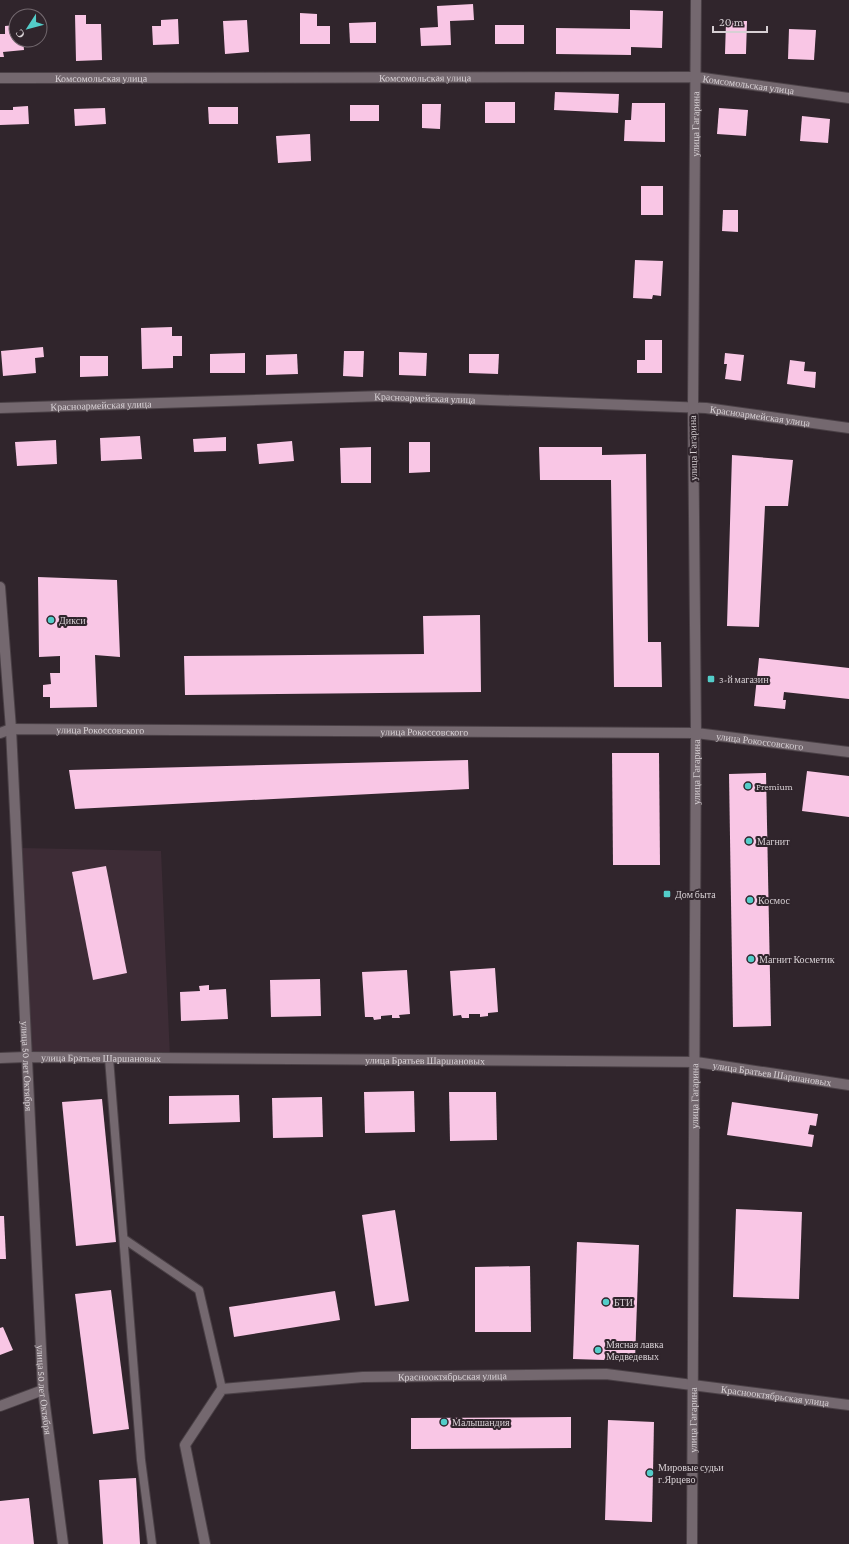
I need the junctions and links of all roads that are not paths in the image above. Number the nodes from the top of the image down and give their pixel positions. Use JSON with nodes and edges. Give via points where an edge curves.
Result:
{"nodes":[{"id":1,"x":696,"y":0,"type":"edge"},
{"id":2,"x":696,"y":77,"type":"junction"},
{"id":3,"x":0,"y":78,"type":"edge"},
{"id":4,"x":849,"y":98,"type":"edge"},
{"id":5,"x":692,"y":407,"type":"junction"},
{"id":6,"x":0,"y":408,"type":"edge"},
{"id":7,"x":849,"y":428,"type":"edge"},
{"id":8,"x":0,"y":587,"type":"edge"},
{"id":9,"x":11,"y":729,"type":"junction"},
{"id":10,"x":0,"y":733,"type":"edge"},
{"id":11,"x":696,"y":733,"type":"junction"},
{"id":12,"x":849,"y":752,"type":"edge"},
{"id":13,"x":26,"y":1057,"type":"junction"},
{"id":14,"x":0,"y":1058,"type":"edge"},
{"id":15,"x":109,"y":1058,"type":"junction"},
{"id":16,"x":696,"y":1062,"type":"junction"},
{"id":17,"x":849,"y":1086,"type":"edge"},
{"id":18,"x":124,"y":1239,"type":"junction"},
{"id":19,"x":694,"y":1385,"type":"junction"},
{"id":20,"x":222,"y":1389,"type":"junction"},
{"id":21,"x":43,"y":1390,"type":"junction"},
{"id":22,"x":849,"y":1405,"type":"edge"},
{"id":23,"x":0,"y":1406,"type":"edge"},
{"id":24,"x":63,"y":1544,"type":"edge"},
{"id":25,"x":152,"y":1544,"type":"edge"},
{"id":26,"x":205,"y":1544,"type":"edge"},
{"id":27,"x":692,"y":1544,"type":"edge"}],
"edges":[{"from":1,"to":2,"type":"street","name":"улица Гагарина"},
{"from":2,"to":3,"type":"street","name":"Комсомольская улица"},
{"from":2,"to":4,"type":"street","name":"Комсомольская улица"},
{"from":2,"to":5,"type":"street","name":"улица Гагарина"},
{"from":5,"to":6,"type":"street","name":"Красноармейская улица","via":[[384,396]]},
{"from":5,"to":7,"type":"street","name":"Красноармейская улица"},
{"from":5,"to":11,"type":"street","name":"улица Гагарина"},
{"from":8,"to":9,"type":"street","name":"улица 50 лет Октября"},
{"from":9,"to":10,"type":"street","name":"улица Рокоссовского"},
{"from":9,"to":11,"type":"street","name":"улица Рокоссовского"},
{"from":9,"to":13,"type":"street","name":"улица 50 лет Октября"},
{"from":11,"to":12,"type":"street","name":"улица Рокоссовского"},
{"from":11,"to":16,"type":"street","name":"улица Гагарина"},
{"from":13,"to":14,"type":"street","name":"улица Братьев Шаршановых"},
{"from":13,"to":15,"type":"street","name":"улица Братьев Шаршановых"},
{"from":13,"to":21,"type":"street","name":"улица 50 лет Октября"},
{"from":15,"to":16,"type":"street","name":"улица Братьев Шаршановых"},
{"from":15,"to":18,"type":"lane"},
{"from":16,"to":17,"type":"street","name":"улица Братьев Шаршановых"},
{"from":16,"to":19,"type":"street","name":"улица Гагарина"},
{"from":18,"to":20,"type":"lane","via":[[199,1290]]},
{"from":18,"to":25,"type":"lane","via":[[141,1460]]},
{"from":19,"to":20,"type":"street","name":"Краснооктябрьская улица","via":[[606,1374],[364,1377]]},
{"from":19,"to":22,"type":"street","name":"Краснооктябрьская улица"},
{"from":19,"to":27,"type":"street","name":"улица Гагарина"},
{"from":20,"to":26,"type":"street","via":[[185,1445]]},
{"from":21,"to":23,"type":"street"},
{"from":21,"to":24,"type":"street","name":"улица 50 лет Октября"}]}
